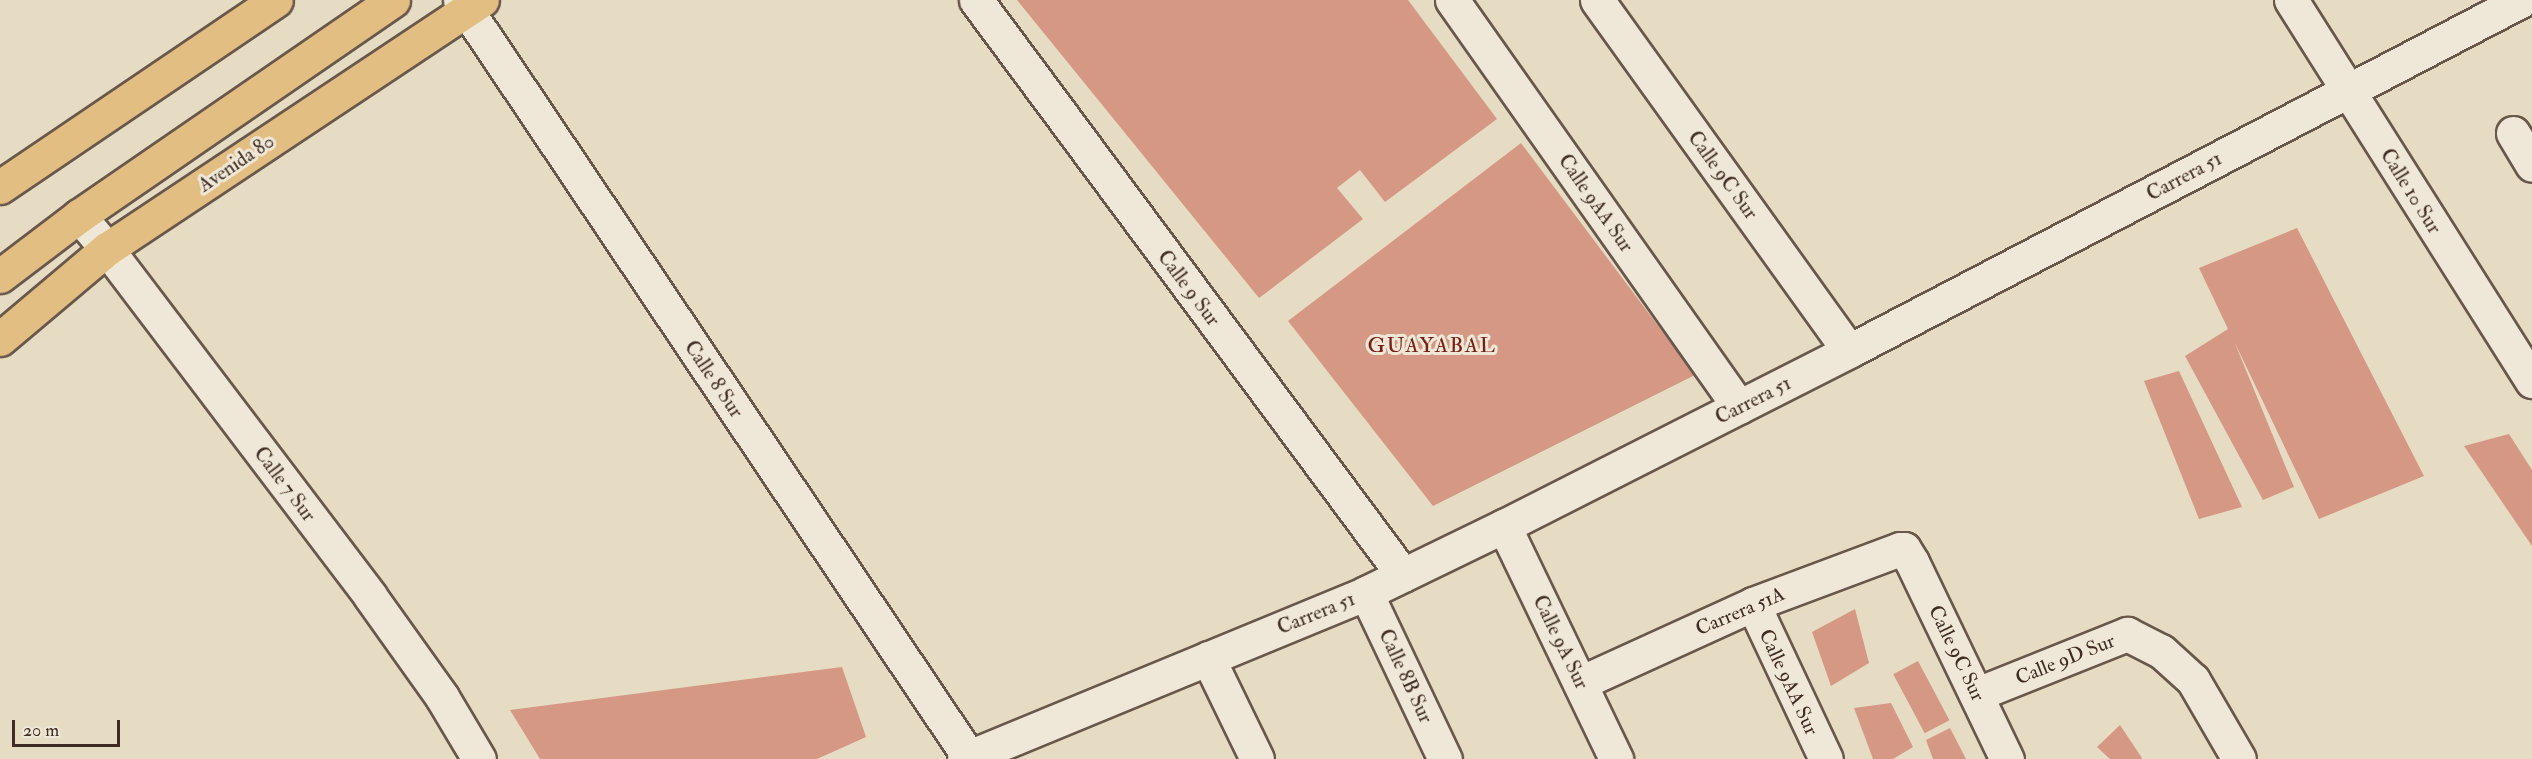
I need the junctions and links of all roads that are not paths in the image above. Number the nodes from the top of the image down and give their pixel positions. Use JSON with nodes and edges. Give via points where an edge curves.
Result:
{"nodes":[{"id":1,"x":276,"y":0,"type":"edge"},
{"id":2,"x":393,"y":0,"type":"edge"},
{"id":3,"x":976,"y":0,"type":"edge"},
{"id":4,"x":1452,"y":0,"type":"edge"},
{"id":5,"x":1597,"y":0,"type":"edge"},
{"id":6,"x":2291,"y":0,"type":"edge"},
{"id":7,"x":2522,"y":0,"type":"edge"},
{"id":8,"x":470,"y":3,"type":"edge"},
{"id":9,"x":2348,"y":90,"type":"junction"},
{"id":10,"x":2513,"y":133,"type":"dead end"},
{"id":11,"x":2532,"y":165,"type":"edge"},
{"id":12,"x":0,"y":187,"type":"edge"},
{"id":13,"x":79,"y":216,"type":"junction"},
{"id":14,"x":107,"y":249,"type":"junction"},
{"id":15,"x":0,"y":276,"type":"edge"},
{"id":16,"x":0,"y":339,"type":"edge"},
{"id":17,"x":1849,"y":351,"type":"junction"},
{"id":18,"x":2532,"y":381,"type":"edge"},
{"id":19,"x":1739,"y":407,"type":"junction"},
{"id":20,"x":1504,"y":526,"type":"junction"},
{"id":21,"x":1904,"y":549,"type":"joint"},
{"id":22,"x":1403,"y":575,"type":"junction"},
{"id":23,"x":1366,"y":593,"type":"junction"},
{"id":24,"x":1753,"y":604,"type":"junction"},
{"id":25,"x":1208,"y":658,"type":"junction"},
{"id":26,"x":1580,"y":683,"type":"junction"},
{"id":27,"x":1977,"y":694,"type":"junction"},
{"id":28,"x":966,"y":758,"type":"edge"},
{"id":29,"x":479,"y":759,"type":"edge"},
{"id":30,"x":1257,"y":759,"type":"edge"},
{"id":31,"x":1445,"y":759,"type":"edge"},
{"id":32,"x":1616,"y":759,"type":"edge"},
{"id":33,"x":1826,"y":759,"type":"edge"},
{"id":34,"x":2007,"y":759,"type":"edge"},
{"id":35,"x":2239,"y":759,"type":"edge"}],
"edges":[{"from":1,"to":12,"type":"main road"},
{"from":2,"to":13,"type":"main road"},
{"from":3,"to":22,"type":"street","name":"Calle 9 Sur"},
{"from":4,"to":19,"type":"street","name":"Calle 9AA Sur"},
{"from":5,"to":17,"type":"street","name":"Calle 9C Sur"},
{"from":6,"to":9,"type":"street","name":"Calle 10 Sur"},
{"from":7,"to":9,"type":"street","name":"Carrera 51"},
{"from":8,"to":14,"type":"main road","name":"Avenida 80"},
{"from":8,"to":28,"type":"street","name":"Calle 8 Sur"},
{"from":9,"to":17,"type":"street","name":"Carrera 51"},
{"from":9,"to":18,"type":"street","name":"Calle 10 Sur"},
{"from":10,"to":11,"type":"street"},
{"from":13,"to":14,"type":"street","name":"Calle 7 Sur"},
{"from":13,"to":15,"type":"main road"},
{"from":14,"to":16,"type":"main road","name":"Avenida 80"},
{"from":14,"to":29,"type":"street","name":"Calle 7 Sur","via":[[370,596],[442,697]]},
{"from":17,"to":19,"type":"street","name":"Carrera 51"},
{"from":19,"to":20,"type":"street","name":"Carrera 51"},
{"from":20,"to":22,"type":"street","name":"Carrera 51"},
{"from":20,"to":26,"type":"street","name":"Calle 9A Sur"},
{"from":21,"to":24,"type":"street","name":"Carrera 51A","via":[[1889,551]]},
{"from":21,"to":27,"type":"street","name":"Calle 9C Sur"},
{"from":22,"to":23,"type":"street","name":"Carrera 51"},
{"from":23,"to":25,"type":"street","name":"Carrera 51"},
{"from":23,"to":31,"type":"street","name":"Calle 8B Sur"},
{"from":24,"to":26,"type":"street","name":"Carrera 51A"},
{"from":24,"to":33,"type":"street","name":"Calle 9AA Sur"},
{"from":25,"to":28,"type":"street","name":"Carrera 51"},
{"from":25,"to":30,"type":"street"},
{"from":26,"to":32,"type":"street","name":"Calle 9A Sur"},
{"from":27,"to":34,"type":"street","name":"Calle 9C Sur"},
{"from":27,"to":35,"type":"street","name":"Calle 9D Sur","via":[[2127,634],[2161,651],[2193,680]]}]}
